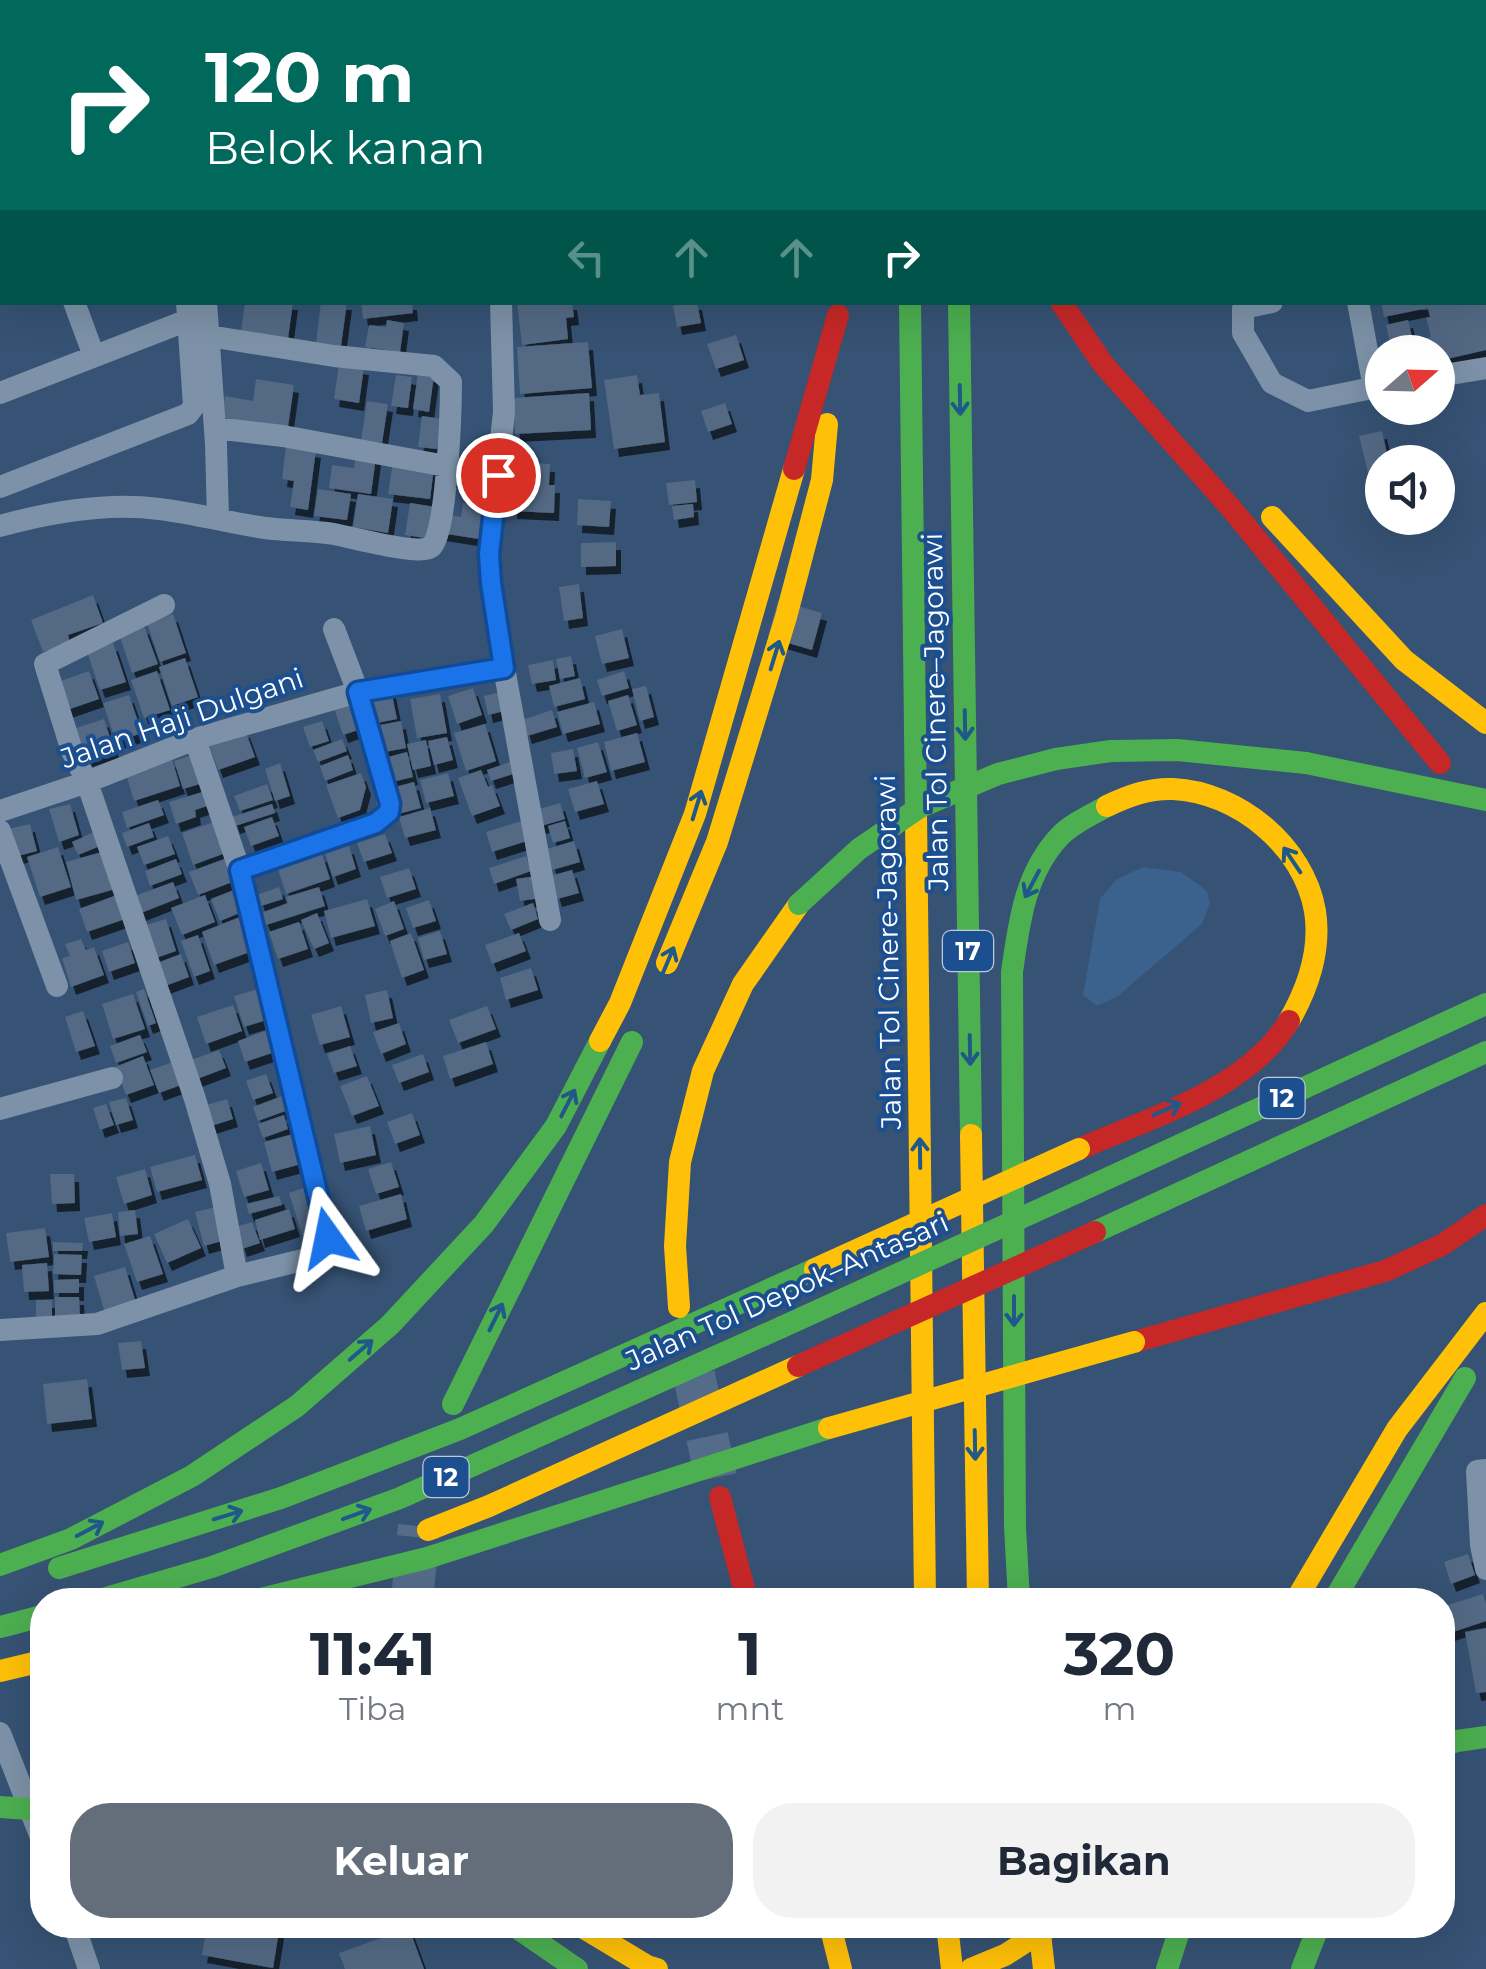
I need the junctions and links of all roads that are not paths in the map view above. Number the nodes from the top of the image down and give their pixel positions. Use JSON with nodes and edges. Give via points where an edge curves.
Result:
{"nodes":[{"id":1,"x":75,"y":305,"type":"edge"},
{"id":2,"x":206,"y":305,"type":"edge"},
{"id":3,"x":501,"y":305,"type":"edge"},
{"id":4,"x":910,"y":305,"type":"edge"},
{"id":5,"x":959,"y":305,"type":"edge"},
{"id":6,"x":1063,"y":305,"type":"edge"},
{"id":7,"x":1258,"y":305,"type":"edge"},
{"id":8,"x":1359,"y":305,"type":"edge"},
{"id":9,"x":839,"y":309,"type":"edge"},
{"id":10,"x":187,"y":311,"type":"edge"},
{"id":11,"x":1366,"y":335,"type":"edge"},
{"id":12,"x":210,"y":336,"type":"junction"},
{"id":13,"x":94,"y":356,"type":"junction"},
{"id":14,"x":1486,"y":368,"type":"edge"},
{"id":15,"x":1455,"y":373,"type":"edge"},
{"id":16,"x":1365,"y":390,"type":"edge"},
{"id":17,"x":0,"y":393,"type":"edge"},
{"id":18,"x":215,"y":428,"type":"junction"},
{"id":19,"x":446,"y":466,"type":"junction"},
{"id":20,"x":0,"y":488,"type":"edge"},
{"id":21,"x":1259,"y":502,"type":"dead end"},
{"id":22,"x":218,"y":519,"type":"junction"},
{"id":23,"x":0,"y":526,"type":"edge"},
{"id":24,"x":164,"y":606,"type":"dead end"},
{"id":25,"x":334,"y":629,"type":"dead end"},
{"id":26,"x":504,"y":668,"type":"junction"},
{"id":27,"x":358,"y":692,"type":"junction"},
{"id":28,"x":1486,"y":723,"type":"edge"},
{"id":29,"x":196,"y":739,"type":"junction"},
{"id":30,"x":1440,"y":763,"type":"dead end"},
{"id":31,"x":87,"y":782,"type":"junction"},
{"id":32,"x":1486,"y":800,"type":"edge"},
{"id":33,"x":0,"y":811,"type":"edge"},
{"id":34,"x":0,"y":832,"type":"edge"},
{"id":35,"x":240,"y":870,"type":"junction"},
{"id":36,"x":550,"y":920,"type":"dead end"},
{"id":37,"x":658,"y":983,"type":"dead end"},
{"id":38,"x":57,"y":986,"type":"dead end"},
{"id":39,"x":1486,"y":1004,"type":"edge"},
{"id":40,"x":644,"y":1018,"type":"dead end"},
{"id":41,"x":1486,"y":1052,"type":"edge"},
{"id":42,"x":112,"y":1078,"type":"dead end"},
{"id":43,"x":0,"y":1109,"type":"edge"},
{"id":44,"x":1013,"y":1179,"type":"edge"},
{"id":45,"x":1013,"y":1179,"type":"edge"},
{"id":46,"x":1013,"y":1179,"type":"edge"},
{"id":47,"x":1013,"y":1179,"type":"edge"},
{"id":48,"x":1486,"y":1215,"type":"edge"},
{"id":49,"x":237,"y":1276,"type":"junction"},
{"id":50,"x":679,"y":1307,"type":"dead end"},
{"id":51,"x":1486,"y":1313,"type":"edge"},
{"id":52,"x":0,"y":1330,"type":"edge"},
{"id":53,"x":1486,"y":1343,"type":"edge"},
{"id":54,"x":454,"y":1404,"type":"dead end"},
{"id":55,"x":1486,"y":1470,"type":"edge"},
{"id":56,"x":720,"y":1497,"type":"tunnel mouth"},
{"id":57,"x":0,"y":1565,"type":"edge"},
{"id":58,"x":1486,"y":1569,"type":"edge"},
{"id":59,"x":0,"y":1582,"type":"edge"},
{"id":60,"x":140,"y":1588,"type":"edge"},
{"id":61,"x":279,"y":1588,"type":"edge"},
{"id":62,"x":305,"y":1588,"type":"edge"},
{"id":63,"x":744,"y":1588,"type":"edge"},
{"id":64,"x":925,"y":1588,"type":"edge"},
{"id":65,"x":978,"y":1588,"type":"edge"},
{"id":66,"x":1018,"y":1588,"type":"edge"},
{"id":67,"x":1303,"y":1588,"type":"edge"},
{"id":68,"x":1341,"y":1588,"type":"edge"},
{"id":69,"x":30,"y":1619,"type":"edge"},
{"id":70,"x":0,"y":1627,"type":"edge"},
{"id":71,"x":30,"y":1664,"type":"edge"},
{"id":72,"x":0,"y":1671,"type":"edge"},
{"id":73,"x":0,"y":1733,"type":"edge"},
{"id":74,"x":1486,"y":1737,"type":"edge"},
{"id":75,"x":1455,"y":1741,"type":"edge"},
{"id":76,"x":0,"y":1807,"type":"edge"},
{"id":77,"x":30,"y":1809,"type":"edge"},
{"id":78,"x":30,"y":1809,"type":"edge"},
{"id":79,"x":78,"y":1938,"type":"edge"},
{"id":80,"x":534,"y":1938,"type":"edge"},
{"id":81,"x":601,"y":1938,"type":"edge"},
{"id":82,"x":833,"y":1938,"type":"edge"},
{"id":83,"x":948,"y":1938,"type":"edge"},
{"id":84,"x":1000,"y":1938,"type":"edge"},
{"id":85,"x":1032,"y":1938,"type":"edge"},
{"id":86,"x":1041,"y":1938,"type":"edge"},
{"id":87,"x":1177,"y":1938,"type":"edge"},
{"id":88,"x":1314,"y":1938,"type":"edge"},
{"id":89,"x":89,"y":1969,"type":"edge"},
{"id":90,"x":577,"y":1969,"type":"edge"},
{"id":91,"x":657,"y":1969,"type":"edge"},
{"id":92,"x":840,"y":1969,"type":"edge"},
{"id":93,"x":952,"y":1969,"type":"edge"},
{"id":94,"x":972,"y":1969,"type":"edge"},
{"id":95,"x":1004,"y":1969,"type":"edge"},
{"id":96,"x":1044,"y":1969,"type":"edge"},
{"id":97,"x":1166,"y":1969,"type":"edge"},
{"id":98,"x":1302,"y":1969,"type":"edge"}],
"edges":[{"from":1,"to":13,"type":"street"},
{"from":2,"to":12,"type":"street"},
{"from":3,"to":26,"type":"street","via":[[504,412],[489,554]]},
{"from":64,"to":4,"type":"main road","name":"Jalan Tol Cinere-Jagorawi","number":"17","one_way":true},
{"from":5,"to":65,"type":"main road","name":"Jalan Tol Cinere–Jagorawi","number":"17","one_way":true},
{"from":6,"to":30,"type":"main road","via":[[1104,364]]},
{"from":7,"to":16,"type":"street","via":[[1243,308],[1243,333],[1272,382],[1308,401]]},
{"from":8,"to":11,"type":"street"},
{"from":37,"to":9,"type":"main road","one_way":true,"via":[[718,842],[786,618],[822,480]]},
{"from":57,"to":9,"type":"main road","one_way":true,"via":[[71,1539],[192,1476],[298,1406],[390,1325],[484,1224],[556,1126],[620,1003],[695,814]]},
{"from":10,"to":13,"type":"street"},
{"from":10,"to":20,"type":"street","via":[[194,406],[188,414]]},
{"from":12,"to":18,"type":"street"},
{"from":12,"to":19,"type":"street","via":[[434,366],[451,382]]},
{"from":13,"to":17,"type":"street"},
{"from":14,"to":15,"type":"street"},
{"from":18,"to":19,"type":"street"},
{"from":18,"to":22,"type":"street"},
{"from":19,"to":22,"type":"street","via":[[440,532],[425,550]]},
{"from":21,"to":28,"type":"main road","via":[[1404,660]]},
{"from":22,"to":23,"type":"street","via":[[156,508],[93,508]]},
{"from":24,"to":31,"type":"street","via":[[45,664]]},
{"from":25,"to":27,"type":"street"},
{"from":26,"to":27,"type":"street","name":"Jalan Haji Dulgani"},
{"from":26,"to":36,"type":"street"},
{"from":27,"to":29,"type":"street","name":"Jalan Haji Dulgani"},
{"from":27,"to":35,"type":"street","via":[[389,812],[376,823]]},
{"from":29,"to":31,"type":"street","name":"Jalan Haji Dulgani"},
{"from":29,"to":35,"type":"street"},
{"from":31,"to":33,"type":"street","name":"Jalan Haji Dulgani"},
{"from":31,"to":49,"type":"street","via":[[195,1099]]},
{"from":32,"to":50,"type":"main road","bridge":true,"via":[[1306,764],[1177,750],[1056,759],[998,774],[920,807],[859,849],[798,904],[743,984],[704,1072],[680,1162]]},
{"from":34,"to":38,"type":"street"},
{"from":35,"to":49,"type":"street","via":[[328,1238],[320,1254]]},
{"from":60,"to":39,"type":"main road","name":"Jalan Tol Depok–Antasari","number":"12","one_way":true,"bridge":true,"via":[[400,1498]]},
{"from":54,"to":40,"type":"main road","one_way":true},
{"from":41,"to":61,"type":"main road","number":"12","bridge":true,"via":[[489,1506]]},
{"from":42,"to":43,"type":"street"},
{"from":59,"to":44,"type":"main road","one_way":true,"bridge":true,"via":[[281,1498],[460,1429]]},
{"from":45,"to":46,"type":"main road","one_way":true,"bridge":true,"via":[[1238,1073],[1269,1049],[1293,1016],[1310,979],[1312,898],[1296,862],[1266,827],[1226,801],[1187,790],[1146,791],[1105,807],[1059,836],[1025,896],[1012,972]]},
{"from":47,"to":66,"type":"main road","one_way":true,"bridge":true},
{"from":48,"to":62,"type":"main road","bridge":true,"via":[[1385,1271],[829,1428],[427,1558]]},
{"from":49,"to":52,"type":"street","via":[[97,1324]]},
{"from":51,"to":67,"type":"main road","via":[[1397,1429]]},
{"from":53,"to":68,"type":"main road"},
{"from":55,"to":58,"type":"street","via":[[1477,1472]]},
{"from":56,"to":63,"type":"main road"},
{"from":69,"to":70,"type":"main road"},
{"from":71,"to":72,"type":"main road"},
{"from":73,"to":77,"type":"street"},
{"from":74,"to":75,"type":"main road"},
{"from":76,"to":78,"type":"main road","bridge":true},
{"from":79,"to":89,"type":"street"},
{"from":80,"to":90,"type":"main road"},
{"from":81,"to":91,"type":"main road"},
{"from":82,"to":92,"type":"main road"},
{"from":83,"to":93,"type":"main road"},
{"from":84,"to":95,"type":"main road"},
{"from":85,"to":94,"type":"main road","bridge":true},
{"from":86,"to":96,"type":"main road"},
{"from":87,"to":97,"type":"main road"},
{"from":88,"to":98,"type":"main road"}]}
